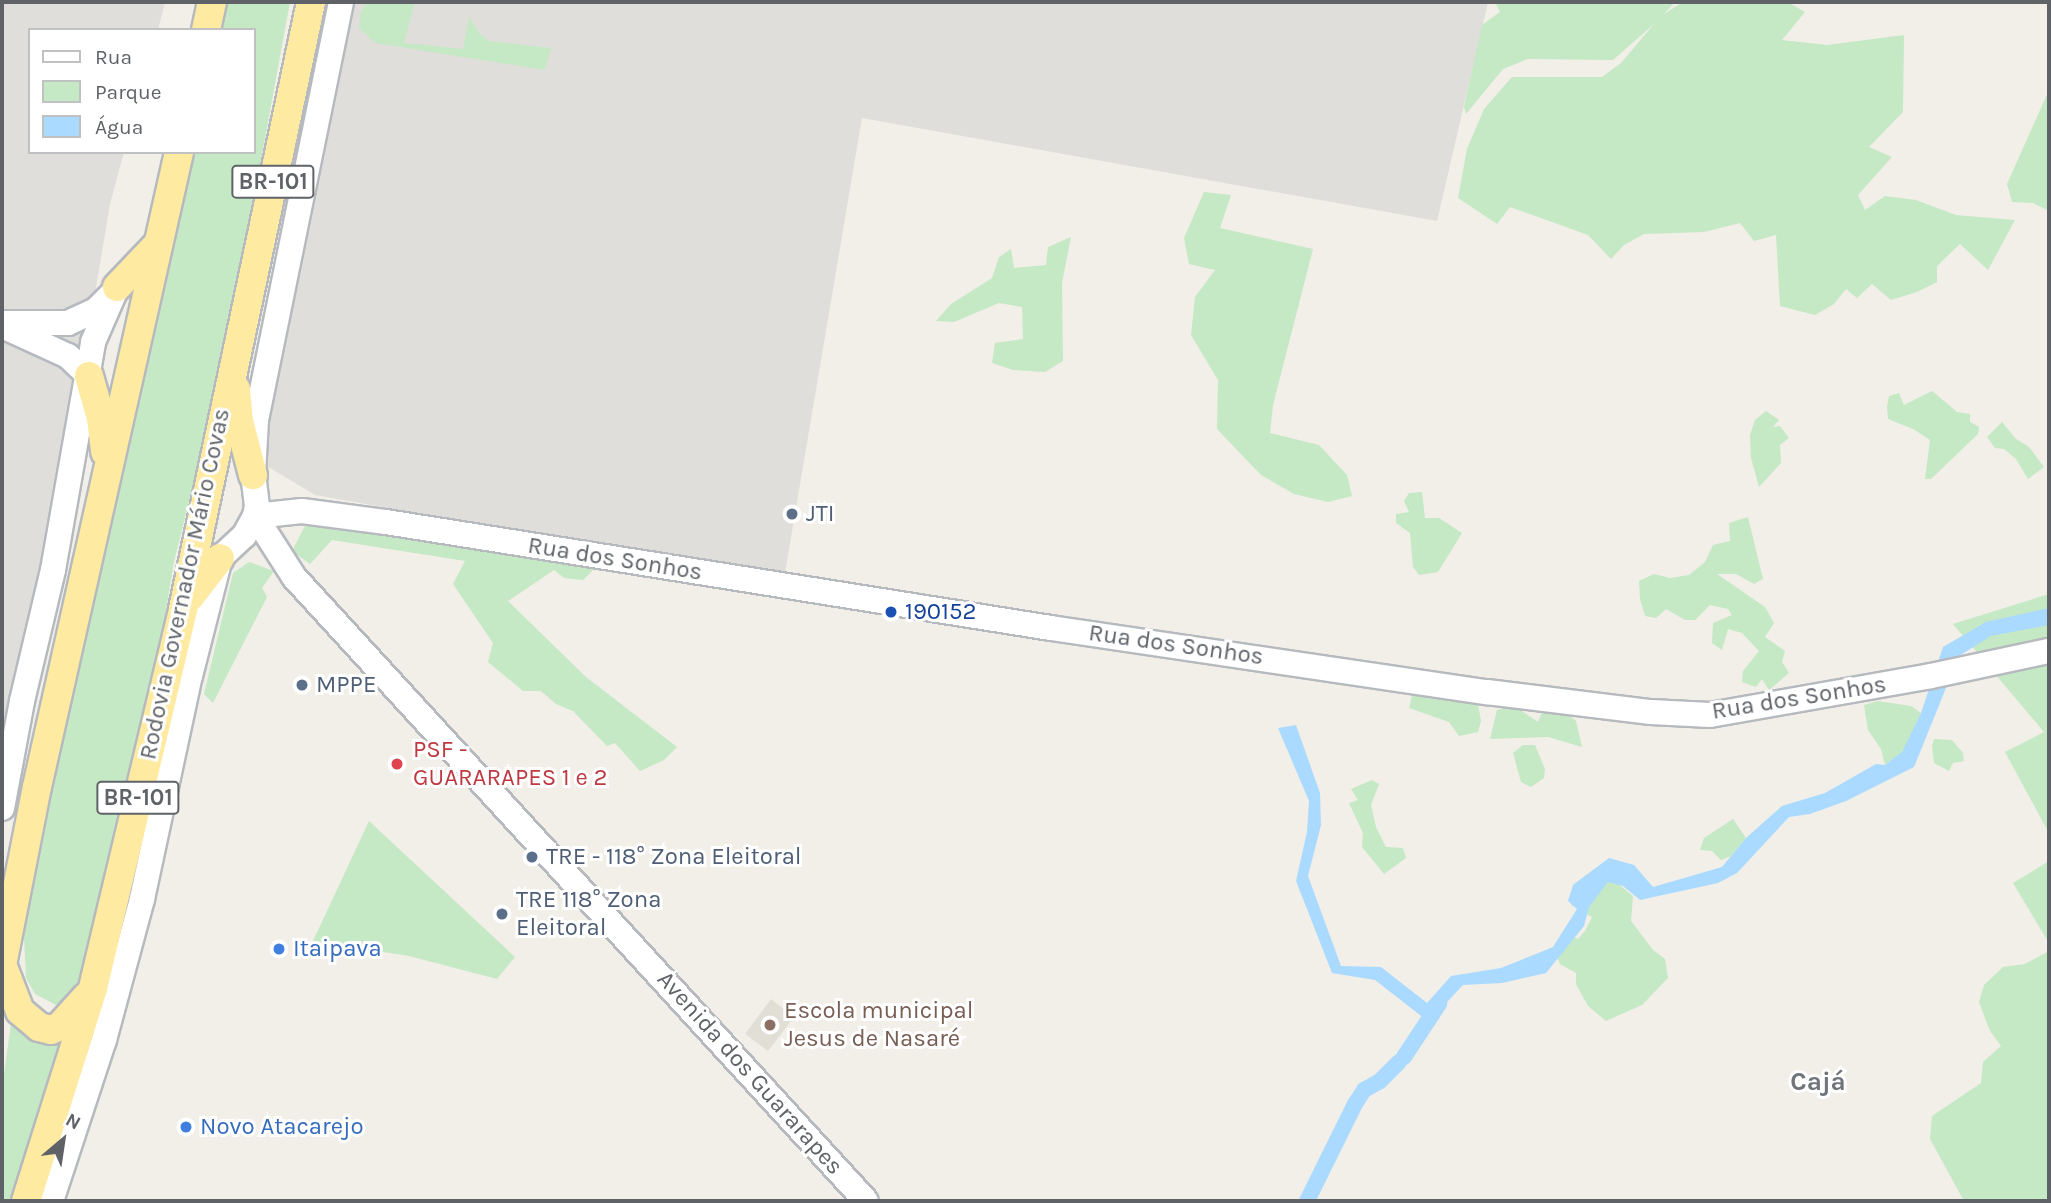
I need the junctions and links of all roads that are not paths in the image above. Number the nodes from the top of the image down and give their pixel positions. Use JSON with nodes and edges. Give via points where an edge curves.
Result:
{"nodes":[{"id":1,"x":212,"y":2,"type":"edge"},
{"id":2,"x":310,"y":2,"type":"edge"},
{"id":3,"x":341,"y":2,"type":"edge"},
{"id":4,"x":206,"y":28,"type":"edge"},
{"id":5,"x":179,"y":154,"type":"edge"},
{"id":6,"x":159,"y":242,"type":"junction"},
{"id":7,"x":117,"y":288,"type":"junction"},
{"id":8,"x":2,"y":324,"type":"edge"},
{"id":9,"x":234,"y":362,"type":"junction"},
{"id":10,"x":89,"y":376,"type":"junction"},
{"id":11,"x":108,"y":471,"type":"junction"},
{"id":12,"x":253,"y":475,"type":"junction"},
{"id":13,"x":302,"y":511,"type":"junction"},
{"id":14,"x":255,"y":516,"type":"junction"},
{"id":15,"x":220,"y":558,"type":"junction"},
{"id":16,"x":291,"y":574,"type":"junction"},
{"id":17,"x":183,"y":609,"type":"junction"},
{"id":18,"x":2049,"y":651,"type":"edge"},
{"id":19,"x":2,"y":808,"type":"edge"},
{"id":20,"x":2,"y":964,"type":"edge"},
{"id":21,"x":93,"y":988,"type":"junction"},
{"id":22,"x":26,"y":1201,"type":"edge"},
{"id":23,"x":51,"y":1201,"type":"edge"},
{"id":24,"x":866,"y":1201,"type":"edge"}],
"edges":[{"from":1,"to":4,"type":"highway"},
{"from":2,"to":9,"type":"highway","name":"Rodovia Governador Mário Covas","number":"BR-101"},
{"from":3,"to":12,"type":"main road","via":[[259,401]]},
{"from":5,"to":6,"type":"highway"},
{"from":6,"to":7,"type":"highway"},
{"from":6,"to":11,"type":"highway"},
{"from":7,"to":8,"type":"main road","via":[[96,310],[68,323]]},
{"from":7,"to":10,"type":"main road","via":[[95,335]]},
{"from":8,"to":10,"type":"main road","via":[[68,356]]},
{"from":9,"to":12,"type":"highway","via":[[239,421]]},
{"from":9,"to":17,"type":"highway","name":"Rodovia Governador Mário Covas","number":"BR-101"},
{"from":10,"to":11,"type":"highway","via":[[101,418]]},
{"from":10,"to":19,"type":"main road"},
{"from":11,"to":20,"type":"highway"},
{"from":12,"to":13,"type":"main road","name":"Rua dos Sonhos","via":[[270,493]]},
{"from":12,"to":14,"type":"main road"},
{"from":13,"to":14,"type":"main road","name":"Rua dos Sonhos"},
{"from":13,"to":18,"type":"main road","name":"Rua dos Sonhos","via":[[1051,628],[1650,712],[1710,715]]},
{"from":14,"to":15,"type":"main road","via":[[243,536]]},
{"from":14,"to":16,"type":"main road","name":"Avenida dos Guararapes"},
{"from":15,"to":16,"type":"main road","name":"Avenida dos Guararapes","via":[[250,553]]},
{"from":15,"to":17,"type":"highway"},
{"from":15,"to":23,"type":"main road","via":[[138,911],[104,1040]]},
{"from":16,"to":24,"type":"main road","name":"Avenida dos Guararapes"},
{"from":17,"to":21,"type":"highway","name":"Rodovia Governador Mário Covas","number":"BR-101"},
{"from":20,"to":21,"type":"highway","via":[[25,1018],[46,1029],[65,1022]]},
{"from":21,"to":22,"type":"highway","name":"Rodovia Governador Mário Covas","number":"BR-101"}]}
